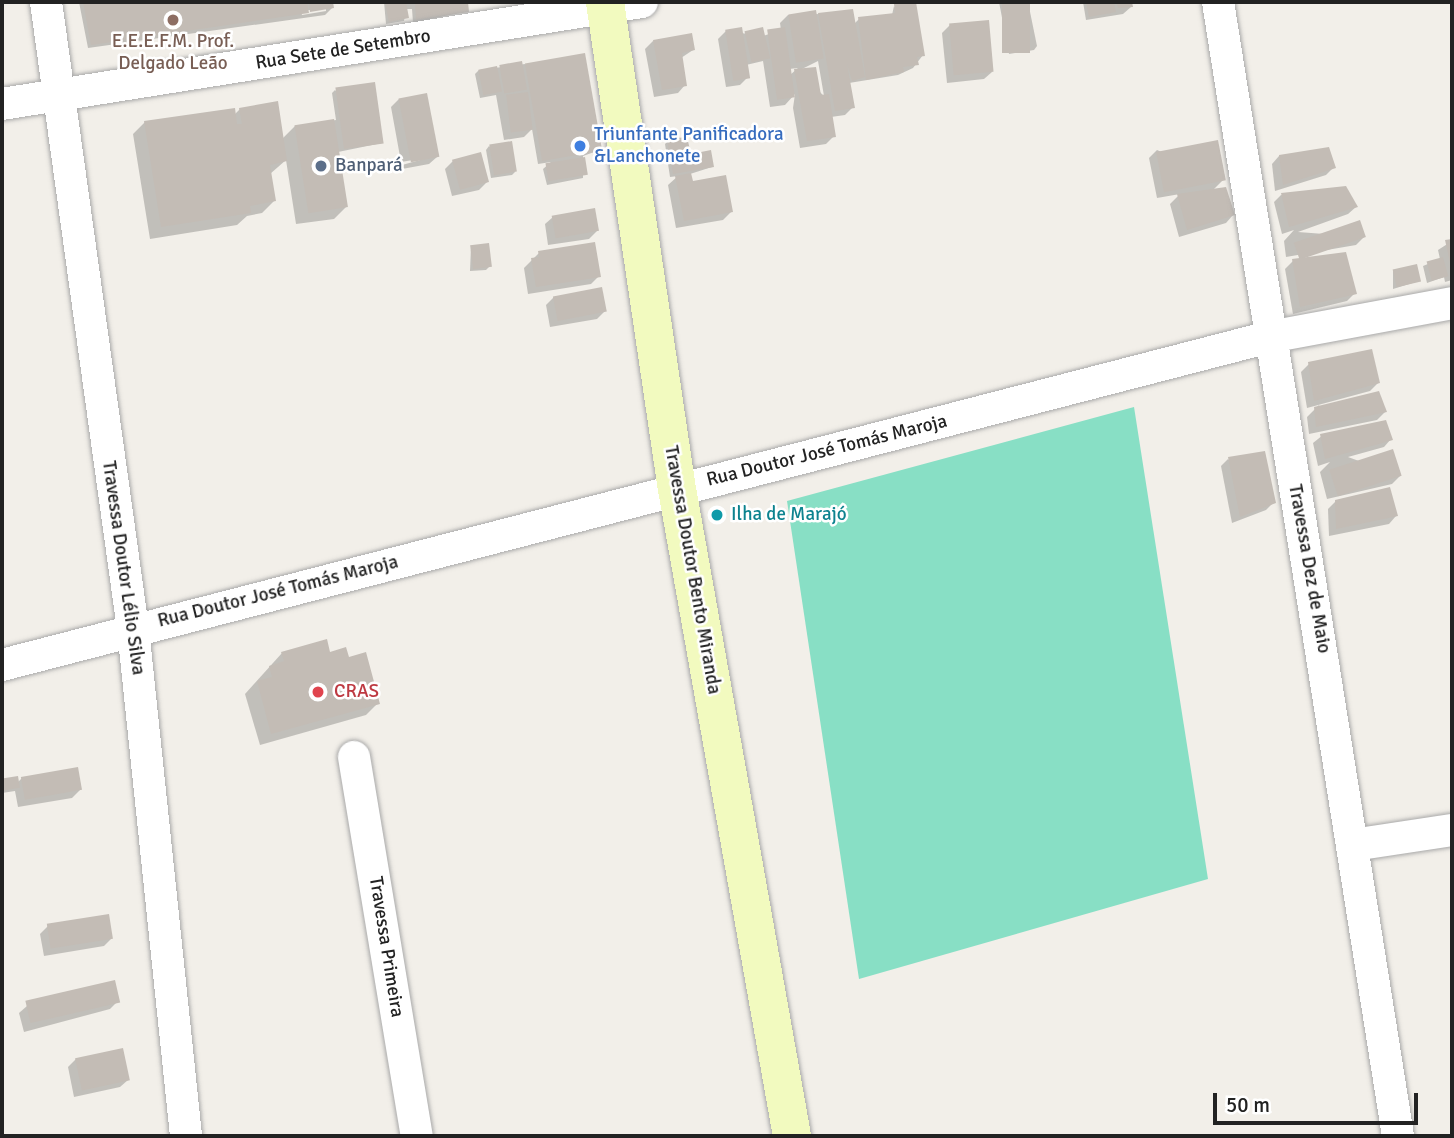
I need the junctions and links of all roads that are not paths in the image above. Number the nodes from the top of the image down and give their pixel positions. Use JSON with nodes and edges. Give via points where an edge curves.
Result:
{"nodes":[{"id":1,"x":46,"y":2,"type":"edge"},
{"id":2,"x":1217,"y":2,"type":"edge"},
{"id":3,"x":618,"y":4,"type":"edge"},
{"id":4,"x":57,"y":96,"type":"junction"},
{"id":5,"x":2,"y":104,"type":"edge"},
{"id":6,"x":1452,"y":303,"type":"edge"},
{"id":7,"x":1269,"y":337,"type":"junction"},
{"id":8,"x":677,"y":489,"type":"junction"},
{"id":9,"x":132,"y":629,"type":"junction"},
{"id":10,"x":2,"y":665,"type":"edge"},
{"id":11,"x":354,"y":757,"type":"dead end"},
{"id":12,"x":1452,"y":830,"type":"edge"},
{"id":13,"x":1353,"y":845,"type":"junction"},
{"id":14,"x":186,"y":1136,"type":"edge"},
{"id":15,"x":417,"y":1136,"type":"edge"},
{"id":16,"x":792,"y":1136,"type":"edge"},
{"id":17,"x":1398,"y":1136,"type":"edge"}],
"edges":[{"from":1,"to":4,"type":"street","name":"Travessa Doutor Lélio Silva"},
{"from":2,"to":7,"type":"street","name":"Travessa Dez de Maio"},
{"from":3,"to":4,"type":"street","name":"Rua Sete de Setembro"},
{"from":3,"to":8,"type":"street","name":"Travessa Doutor Bento Miranda"},
{"from":4,"to":5,"type":"street","name":"Rua Sete de Setembro"},
{"from":4,"to":9,"type":"street","name":"Travessa Doutor Lélio Silva"},
{"from":6,"to":7,"type":"street","name":"Rua Doutor José Tomás Maroja"},
{"from":7,"to":8,"type":"street","name":"Rua Doutor José Tomás Maroja"},
{"from":7,"to":13,"type":"street","name":"Travessa Dez de Maio"},
{"from":8,"to":9,"type":"street","name":"Rua Doutor José Tomás Maroja"},
{"from":8,"to":16,"type":"street","name":"Travessa Doutor Bento Miranda"},
{"from":9,"to":10,"type":"street","name":"Rua Doutor José Tomás Maroja"},
{"from":9,"to":14,"type":"street","name":"Travessa Doutor Lélio Silva"},
{"from":11,"to":15,"type":"street","name":"Travessa Primeira"},
{"from":12,"to":13,"type":"street"},
{"from":13,"to":17,"type":"street","name":"Travessa Dez de Maio"}]}
